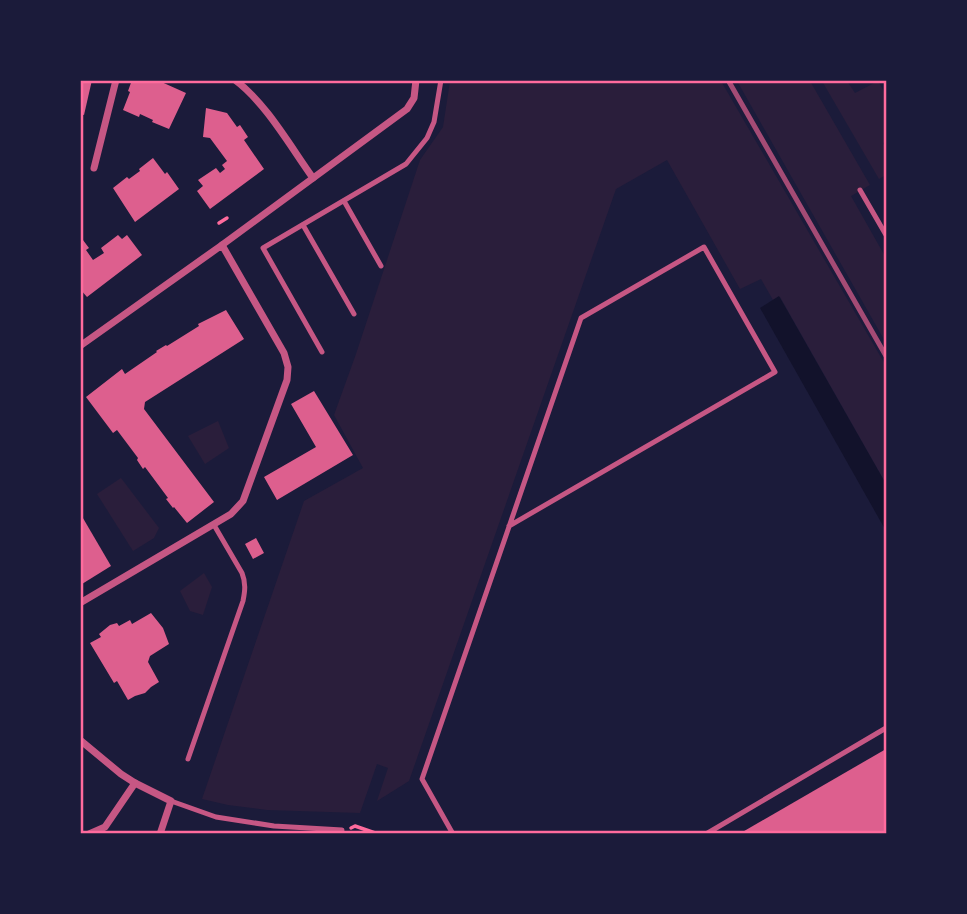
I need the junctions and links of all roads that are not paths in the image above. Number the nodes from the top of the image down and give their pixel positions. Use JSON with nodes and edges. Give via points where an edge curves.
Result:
{"nodes":[{"id":1,"x":116,"y":80,"type":"edge"},
{"id":2,"x":235,"y":80,"type":"edge"},
{"id":3,"x":416,"y":80,"type":"edge"},
{"id":4,"x":441,"y":80,"type":"edge"},
{"id":5,"x":94,"y":168,"type":"dead end"},
{"id":6,"x":313,"y":178,"type":"junction"},
{"id":7,"x":860,"y":190,"type":"dead end"},
{"id":8,"x":344,"y":201,"type":"junction"},
{"id":9,"x":303,"y":225,"type":"junction"},
{"id":10,"x":887,"y":234,"type":"edge"},
{"id":11,"x":222,"y":245,"type":"junction"},
{"id":12,"x":381,"y":266,"type":"dead end"},
{"id":13,"x":354,"y":314,"type":"dead end"},
{"id":14,"x":82,"y":341,"type":"edge"},
{"id":15,"x":322,"y":352,"type":"dead end"},
{"id":16,"x":214,"y":525,"type":"junction"},
{"id":17,"x":509,"y":526,"type":"junction"},
{"id":18,"x":80,"y":603,"type":"edge"},
{"id":19,"x":887,"y":727,"type":"edge"},
{"id":20,"x":80,"y":740,"type":"edge"},
{"id":21,"x":188,"y":758,"type":"dead end"},
{"id":22,"x":135,"y":783,"type":"junction"},
{"id":23,"x":171,"y":801,"type":"junction"},
{"id":24,"x":342,"y":832,"type":"edge"},
{"id":25,"x":89,"y":834,"type":"edge"},
{"id":26,"x":160,"y":834,"type":"edge"},
{"id":27,"x":453,"y":834,"type":"edge"},
{"id":28,"x":706,"y":834,"type":"edge"}],
"edges":[{"from":1,"to":5,"type":"street"},
{"from":2,"to":6,"type":"street","via":[[259,102]]},
{"from":3,"to":6,"type":"street","via":[[407,109]]},
{"from":4,"to":8,"type":"lane","via":[[435,122],[427,138],[406,164]]},
{"from":6,"to":11,"type":"street"},
{"from":7,"to":10,"type":"lane"},
{"from":8,"to":9,"type":"lane"},
{"from":8,"to":12,"type":"lane"},
{"from":9,"to":13,"type":"lane"},
{"from":9,"to":15,"type":"lane","via":[[264,248]]},
{"from":11,"to":14,"type":"street"},
{"from":11,"to":16,"type":"street","via":[[288,367],[243,501]]},
{"from":16,"to":18,"type":"street"},
{"from":16,"to":21,"type":"lane","via":[[242,573],[245,590]]},
{"from":17,"to":17,"type":"lane","via":[[775,372],[704,247],[581,318]]},
{"from":17,"to":27,"type":"lane","via":[[422,779]]},
{"from":19,"to":28,"type":"lane"},
{"from":20,"to":22,"type":"street"},
{"from":22,"to":23,"type":"street"},
{"from":22,"to":25,"type":"street","via":[[105,827]]},
{"from":23,"to":24,"type":"lane","via":[[216,817]]},
{"from":23,"to":26,"type":"street"}]}
